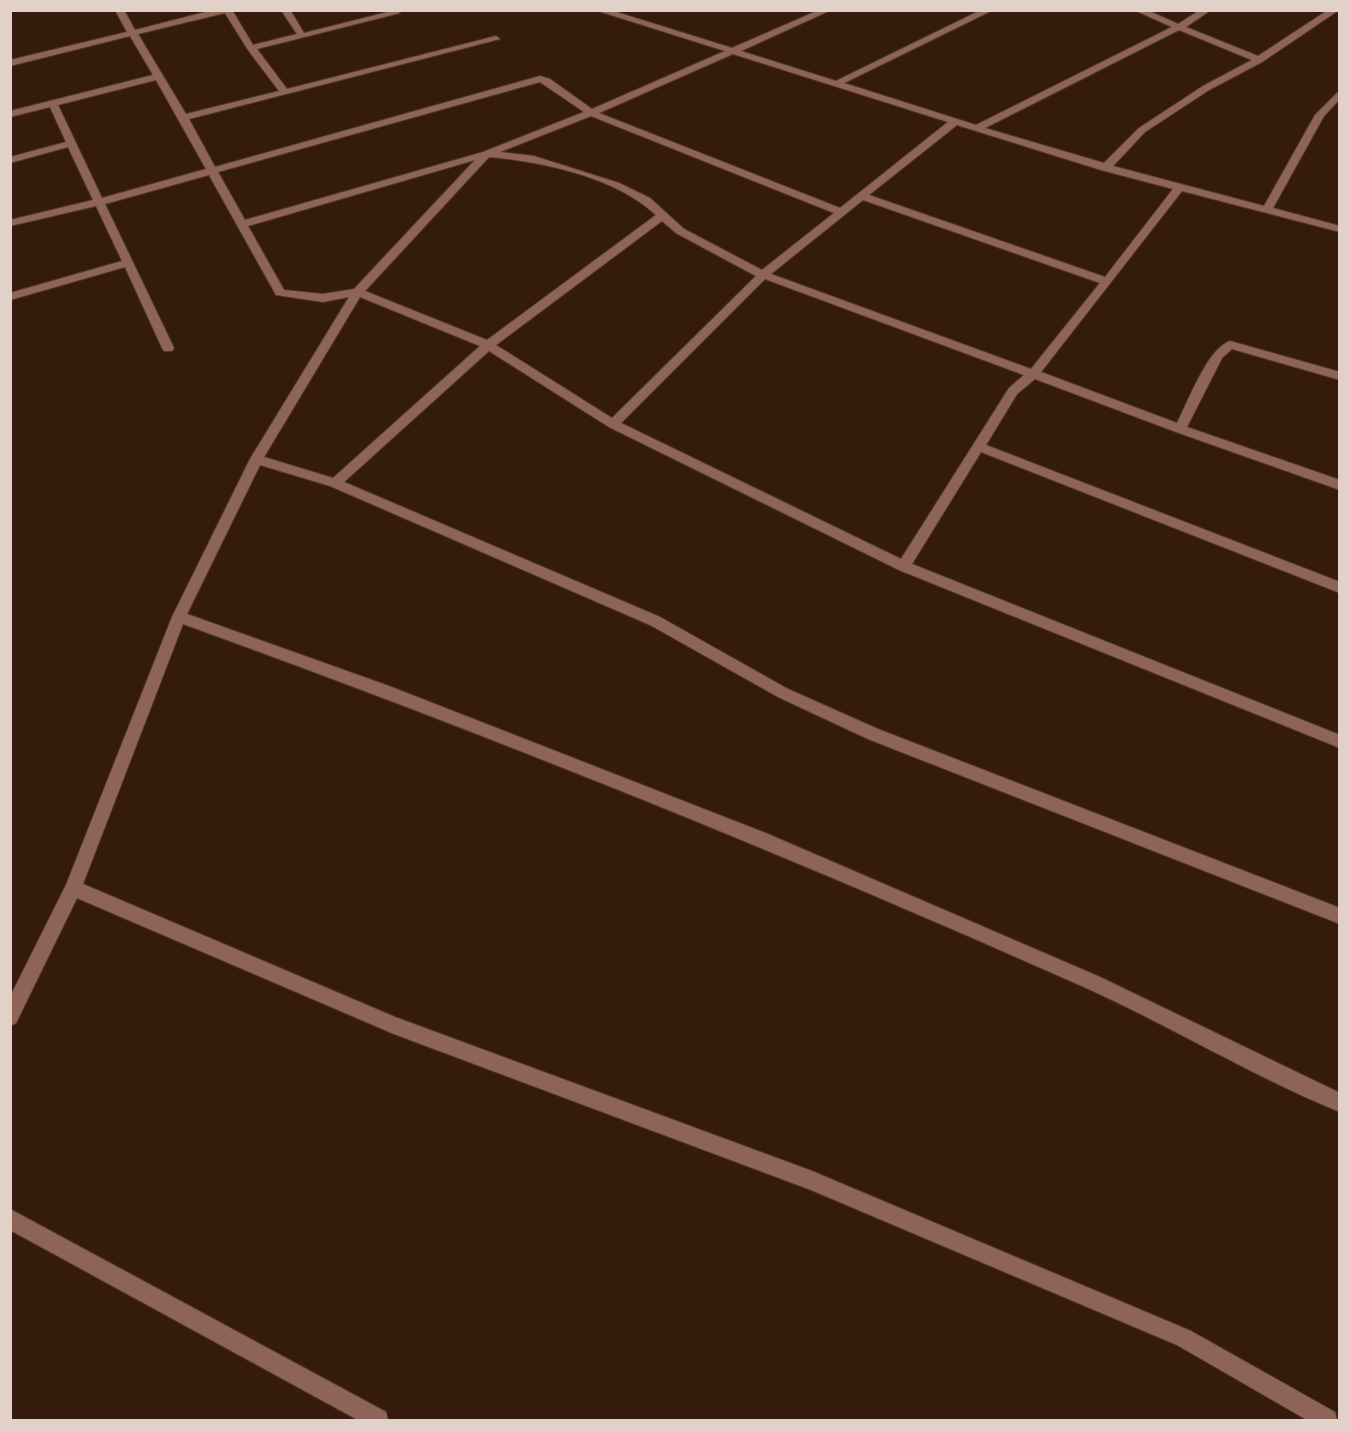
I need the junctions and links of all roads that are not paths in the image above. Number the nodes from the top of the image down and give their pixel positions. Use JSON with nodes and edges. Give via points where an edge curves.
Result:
{"nodes":[{"id":1,"x":119,"y":10,"type":"edge"},
{"id":2,"x":226,"y":10,"type":"edge"},
{"id":3,"x":285,"y":10,"type":"edge"},
{"id":4,"x":599,"y":10,"type":"edge"},
{"id":5,"x":625,"y":10,"type":"edge"},
{"id":6,"x":827,"y":10,"type":"edge"},
{"id":7,"x":989,"y":10,"type":"edge"},
{"id":8,"x":1138,"y":10,"type":"edge"},
{"id":9,"x":1207,"y":10,"type":"edge"},
{"id":10,"x":1335,"y":10,"type":"edge"},
{"id":11,"x":396,"y":13,"type":"dead end"},
{"id":12,"x":614,"y":15,"type":"junction"},
{"id":13,"x":1179,"y":27,"type":"junction"},
{"id":14,"x":134,"y":34,"type":"junction"},
{"id":15,"x":302,"y":36,"type":"junction"},
{"id":16,"x":496,"y":39,"type":"dead end"},
{"id":17,"x":251,"y":48,"type":"junction"},
{"id":18,"x":736,"y":51,"type":"junction"},
{"id":19,"x":1259,"y":60,"type":"junction"},
{"id":20,"x":10,"y":63,"type":"edge"},
{"id":21,"x":159,"y":76,"type":"junction"},
{"id":22,"x":838,"y":83,"type":"junction"},
{"id":23,"x":285,"y":93,"type":"junction"},
{"id":24,"x":1340,"y":93,"type":"edge"},
{"id":25,"x":52,"y":102,"type":"junction"},
{"id":26,"x":591,"y":113,"type":"junction"},
{"id":27,"x":10,"y":114,"type":"edge"},
{"id":28,"x":183,"y":118,"type":"junction"},
{"id":29,"x":956,"y":121,"type":"junction"},
{"id":30,"x":979,"y":127,"type":"junction"},
{"id":31,"x":72,"y":143,"type":"junction"},
{"id":32,"x":487,"y":154,"type":"junction"},
{"id":33,"x":10,"y":160,"type":"edge"},
{"id":34,"x":1106,"y":168,"type":"junction"},
{"id":35,"x":211,"y":171,"type":"junction"},
{"id":36,"x":1179,"y":188,"type":"junction"},
{"id":37,"x":861,"y":196,"type":"junction"},
{"id":38,"x":100,"y":202,"type":"junction"},
{"id":39,"x":1267,"y":210,"type":"junction"},
{"id":40,"x":840,"y":212,"type":"junction"},
{"id":41,"x":662,"y":216,"type":"junction"},
{"id":42,"x":10,"y":223,"type":"edge"},
{"id":43,"x":243,"y":224,"type":"junction"},
{"id":44,"x":1340,"y":229,"type":"edge"},
{"id":45,"x":128,"y":263,"type":"junction"},
{"id":46,"x":763,"y":275,"type":"junction"},
{"id":47,"x":1107,"y":282,"type":"junction"},
{"id":48,"x":358,"y":292,"type":"junction"},
{"id":49,"x":10,"y":297,"type":"edge"},
{"id":50,"x":488,"y":345,"type":"junction"},
{"id":51,"x":168,"y":348,"type":"dead end"},
{"id":52,"x":1033,"y":374,"type":"junction"},
{"id":53,"x":1340,"y":376,"type":"edge"},
{"id":54,"x":613,"y":424,"type":"junction"},
{"id":55,"x":1180,"y":429,"type":"junction"},
{"id":56,"x":980,"y":447,"type":"junction"},
{"id":57,"x":256,"y":459,"type":"junction"},
{"id":58,"x":335,"y":483,"type":"junction"},
{"id":59,"x":1340,"y":484,"type":"edge"},
{"id":60,"x":904,"y":566,"type":"junction"},
{"id":61,"x":1340,"y":588,"type":"edge"},
{"id":62,"x":179,"y":617,"type":"junction"},
{"id":63,"x":1340,"y":742,"type":"edge"},
{"id":64,"x":73,"y":888,"type":"junction"},
{"id":65,"x":1340,"y":916,"type":"edge"},
{"id":66,"x":10,"y":1017,"type":"edge"},
{"id":67,"x":1340,"y":1103,"type":"edge"},
{"id":68,"x":10,"y":1219,"type":"edge"},
{"id":69,"x":378,"y":1420,"type":"edge"},
{"id":70,"x":1327,"y":1420,"type":"edge"}],
"edges":[{"from":1,"to":14,"type":"street"},
{"from":2,"to":14,"type":"street"},
{"from":2,"to":17,"type":"street"},
{"from":3,"to":15,"type":"street"},
{"from":4,"to":12,"type":"street"},
{"from":5,"to":12,"type":"street"},
{"from":6,"to":18,"type":"street"},
{"from":7,"to":22,"type":"street"},
{"from":8,"to":13,"type":"street"},
{"from":9,"to":13,"type":"street"},
{"from":10,"to":19,"type":"street"},
{"from":11,"to":15,"type":"street"},
{"from":12,"to":18,"type":"street"},
{"from":13,"to":19,"type":"street"},
{"from":13,"to":30,"type":"street"},
{"from":14,"to":20,"type":"street"},
{"from":14,"to":21,"type":"street"},
{"from":15,"to":17,"type":"street"},
{"from":16,"to":23,"type":"street"},
{"from":17,"to":23,"type":"street"},
{"from":18,"to":22,"type":"street"},
{"from":18,"to":26,"type":"street"},
{"from":19,"to":34,"type":"street","via":[[1206,88],[1142,130]]},
{"from":21,"to":25,"type":"street"},
{"from":21,"to":28,"type":"street"},
{"from":22,"to":29,"type":"street"},
{"from":23,"to":28,"type":"street"},
{"from":24,"to":39,"type":"street","via":[[1320,115]]},
{"from":25,"to":27,"type":"street"},
{"from":25,"to":31,"type":"street"},
{"from":26,"to":32,"type":"street"},
{"from":26,"to":35,"type":"street","via":[[540,79]]},
{"from":26,"to":40,"type":"street"},
{"from":28,"to":35,"type":"street"},
{"from":29,"to":30,"type":"street"},
{"from":29,"to":37,"type":"street"},
{"from":30,"to":34,"type":"street"},
{"from":31,"to":33,"type":"street"},
{"from":31,"to":38,"type":"street"},
{"from":32,"to":41,"type":"street","via":[[530,158],[585,174],[646,200]]},
{"from":32,"to":43,"type":"street"},
{"from":32,"to":48,"type":"street"},
{"from":34,"to":36,"type":"street"},
{"from":35,"to":38,"type":"street"},
{"from":35,"to":43,"type":"street"},
{"from":36,"to":39,"type":"street"},
{"from":36,"to":47,"type":"street"},
{"from":37,"to":40,"type":"street"},
{"from":37,"to":47,"type":"street"},
{"from":38,"to":42,"type":"street"},
{"from":38,"to":45,"type":"street"},
{"from":39,"to":44,"type":"street"},
{"from":40,"to":46,"type":"street"},
{"from":41,"to":46,"type":"street","via":[[680,231]]},
{"from":41,"to":50,"type":"street"},
{"from":43,"to":48,"type":"street","via":[[280,293],[323,298]]},
{"from":45,"to":49,"type":"street"},
{"from":45,"to":51,"type":"street"},
{"from":46,"to":52,"type":"street"},
{"from":46,"to":54,"type":"street"},
{"from":47,"to":52,"type":"street"},
{"from":48,"to":50,"type":"street"},
{"from":48,"to":57,"type":"street"},
{"from":50,"to":54,"type":"street"},
{"from":50,"to":58,"type":"street"},
{"from":52,"to":55,"type":"street"},
{"from":52,"to":56,"type":"street","via":[[1013,391]]},
{"from":53,"to":55,"type":"street","via":[[1230,345],[1217,356]]},
{"from":54,"to":60,"type":"street"},
{"from":55,"to":59,"type":"street"},
{"from":56,"to":60,"type":"street"},
{"from":56,"to":61,"type":"street"},
{"from":57,"to":58,"type":"street"},
{"from":57,"to":62,"type":"street"},
{"from":58,"to":65,"type":"street","via":[[655,621],[783,693],[873,734]]},
{"from":60,"to":63,"type":"street"},
{"from":62,"to":64,"type":"street"},
{"from":62,"to":67,"type":"street","via":[[384,690],[762,839],[1094,983]]},
{"from":64,"to":66,"type":"street"},
{"from":64,"to":70,"type":"street","via":[[394,1025],[812,1182],[1184,1338]]},
{"from":68,"to":69,"type":"street"}]}
